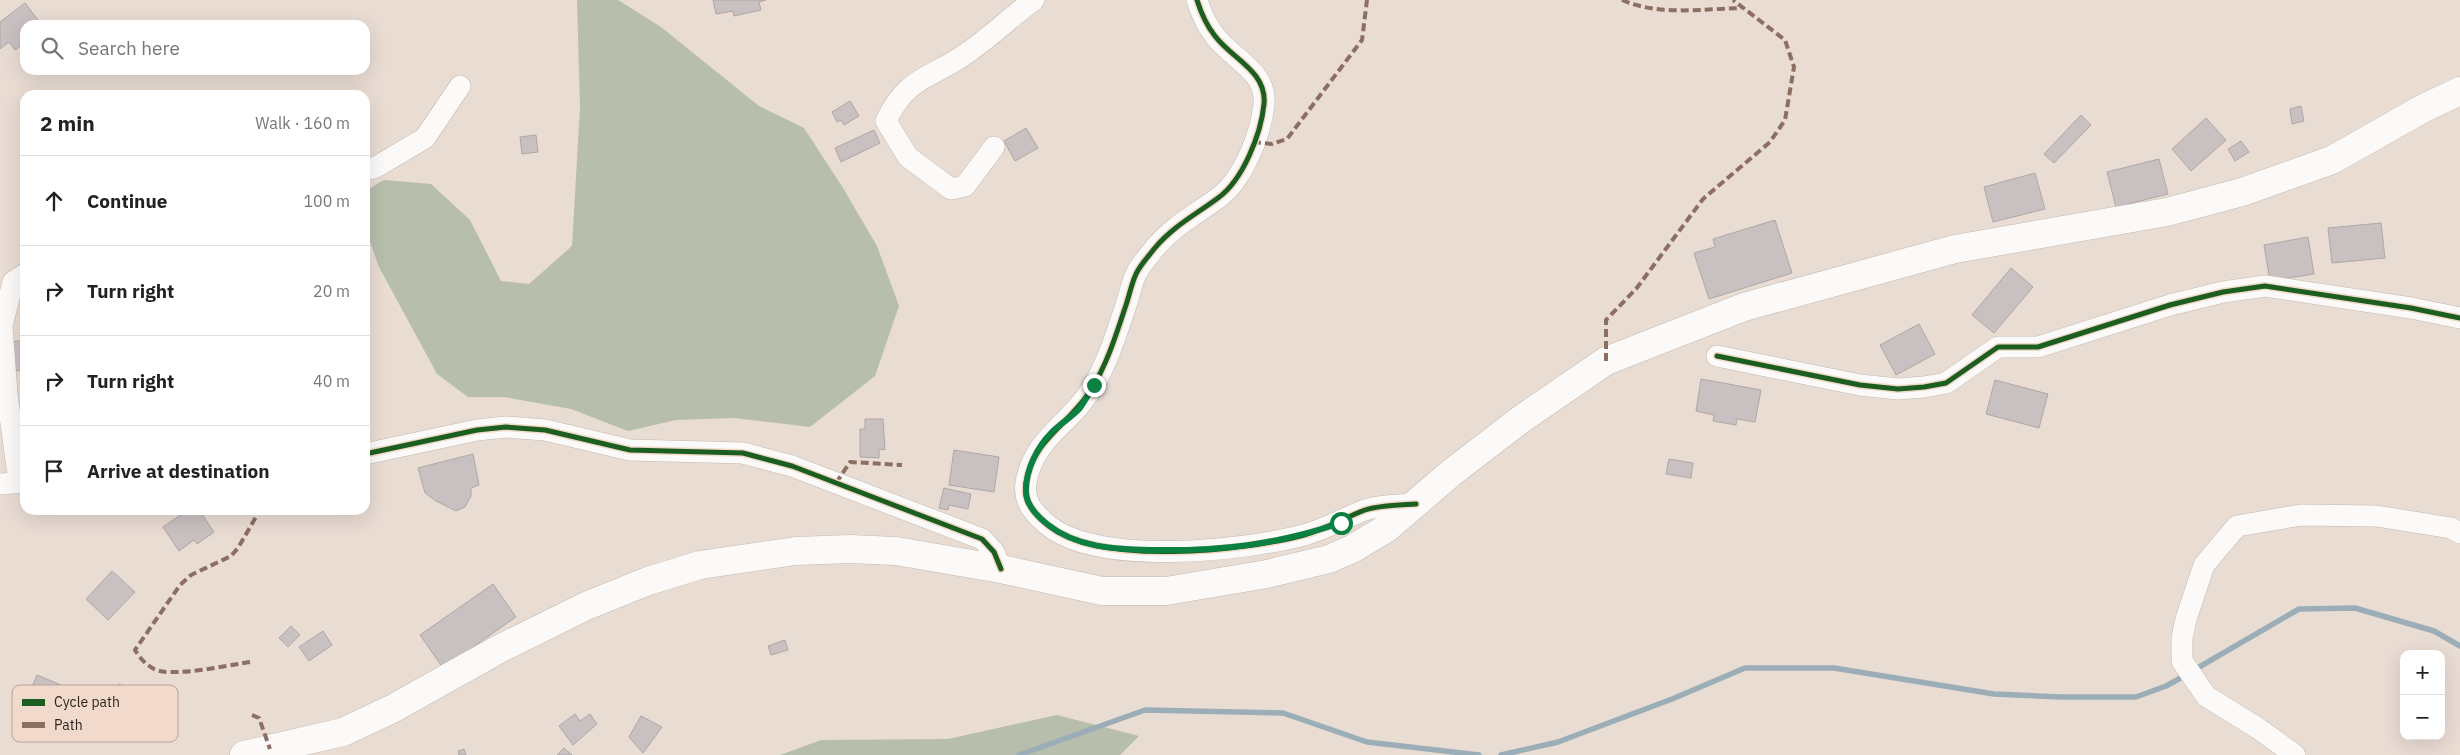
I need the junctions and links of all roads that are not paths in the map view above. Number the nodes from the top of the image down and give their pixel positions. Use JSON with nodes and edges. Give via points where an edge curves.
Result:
{"nodes":[{"id":1,"x":1034,"y":0,"type":"edge"},
{"id":2,"x":1197,"y":0,"type":"edge"},
{"id":3,"x":460,"y":86,"type":"dead end"},
{"id":4,"x":2460,"y":91,"type":"edge"},
{"id":5,"x":994,"y":148,"type":"dead end"},
{"id":6,"x":370,"y":169,"type":"edge"},
{"id":7,"x":20,"y":277,"type":"edge"},
{"id":8,"x":2460,"y":318,"type":"edge"},
{"id":9,"x":1718,"y":356,"type":"dead end"},
{"id":10,"x":370,"y":448,"type":"edge"},
{"id":11,"x":15,"y":483,"type":"edge"},
{"id":12,"x":1416,"y":504,"type":"junction"},
{"id":13,"x":2460,"y":533,"type":"edge"},
{"id":14,"x":1001,"y":569,"type":"junction"},
{"id":15,"x":244,"y":755,"type":"edge"},
{"id":16,"x":2295,"y":755,"type":"edge"}],
"edges":[{"from":1,"to":5,"type":"street","via":[[967,53],[912,84],[886,121],[908,157],[951,189],[965,186]]},
{"from":2,"to":12,"type":"street","via":[[1215,36],[1253,70],[1263,89],[1264,104],[1258,128],[1244,166],[1230,187],[1182,221],[1136,273],[1114,341],[1094,385],[1080,408],[1050,434],[1031,465],[1025,493],[1030,506],[1055,530],[1077,541],[1100,547],[1185,550],[1234,549],[1270,543],[1341,523],[1367,509]]},
{"from":3,"to":6,"type":"street","via":[[425,138]]},
{"from":4,"to":12,"type":"main road","via":[[2332,160],[2242,192],[2167,212],[1955,249],[1744,308],[1606,361],[1520,420]]},
{"from":7,"to":11,"type":"street","via":[[13,282],[2,326]]},
{"from":8,"to":9,"type":"street","via":[[2265,286],[2170,305],[2038,347],[1998,347],[1946,383],[1924,388],[1860,385]]},
{"from":10,"to":14,"type":"street","via":[[506,428],[545,430],[630,450],[743,453],[792,466],[982,539],[994,552]]},
{"from":12,"to":14,"type":"main road","via":[[1387,528],[1329,559],[1267,574],[1166,591],[1102,591]]},
{"from":13,"to":16,"type":"street","via":[[2451,528],[2376,516],[2301,516],[2237,526],[2204,566],[2186,620],[2182,661],[2206,696]]},
{"from":14,"to":15,"type":"main road","via":[[896,551],[850,549],[796,551],[700,565],[648,581],[586,606],[343,732]]}]}
